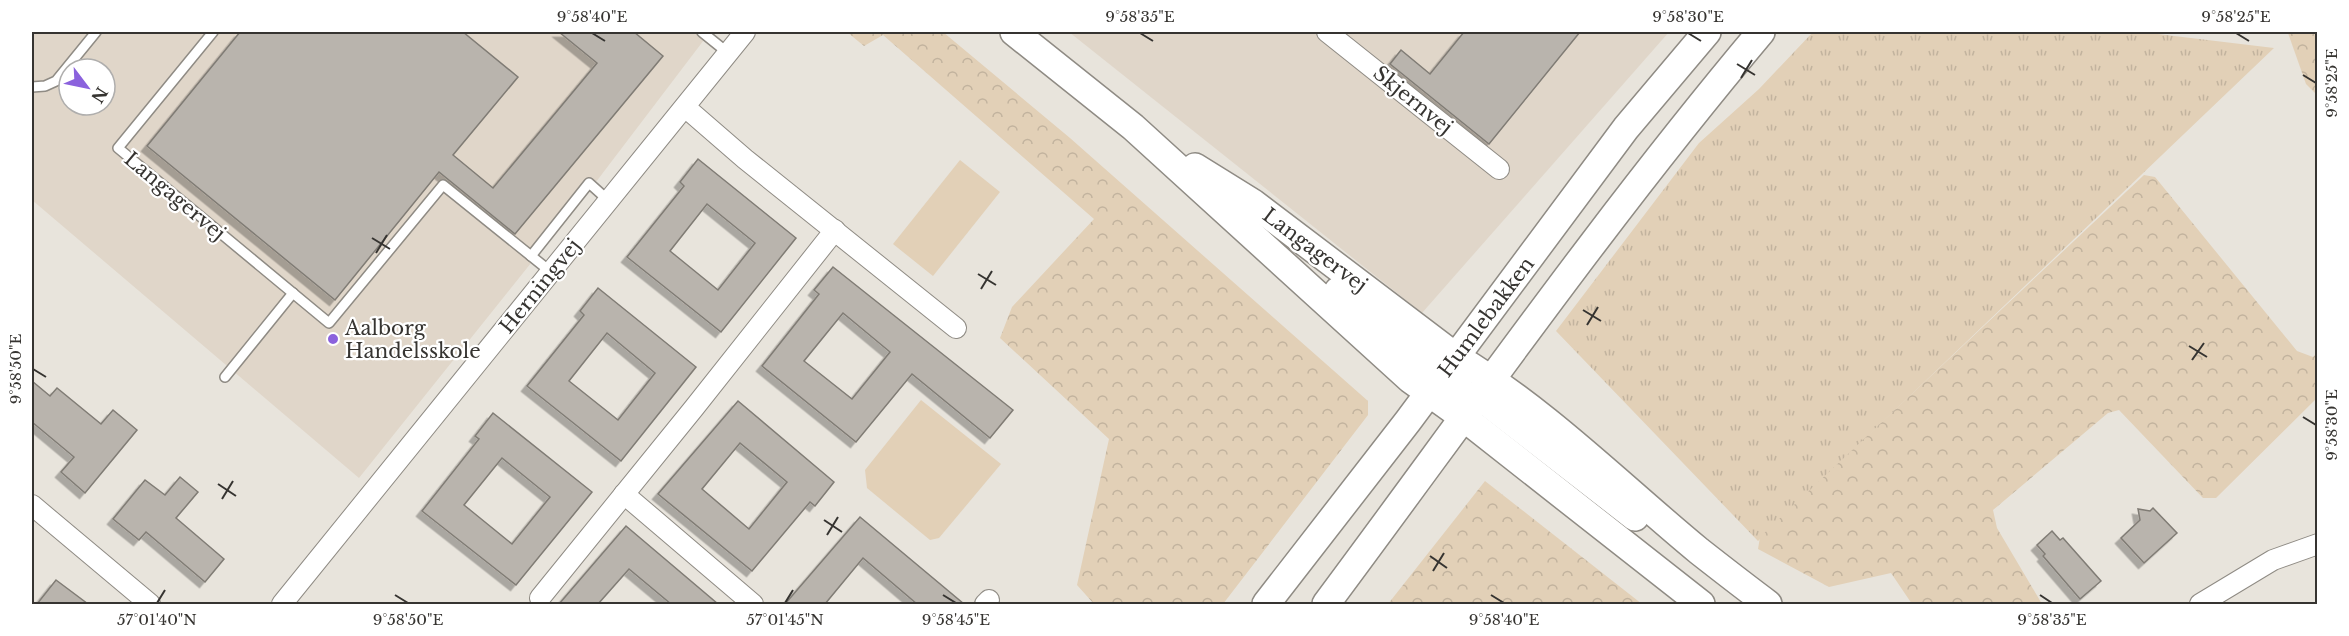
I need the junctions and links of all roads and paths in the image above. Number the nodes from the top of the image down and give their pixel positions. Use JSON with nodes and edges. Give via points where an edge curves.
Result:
{"nodes":[{"id":1,"x":96,"y":32,"type":"edge"},
{"id":2,"x":213,"y":32,"type":"edge"},
{"id":3,"x":702,"y":32,"type":"edge"},
{"id":4,"x":746,"y":32,"type":"edge"},
{"id":5,"x":1014,"y":32,"type":"edge"},
{"id":6,"x":1327,"y":32,"type":"edge"},
{"id":7,"x":1707,"y":32,"type":"edge"},
{"id":8,"x":1761,"y":32,"type":"edge"},
{"id":9,"x":729,"y":53,"type":"junction"},
{"id":10,"x":32,"y":87,"type":"edge"},
{"id":11,"x":685,"y":107,"type":"junction"},
{"id":12,"x":1133,"y":127,"type":"junction"},
{"id":13,"x":1499,"y":169,"type":"dead end"},
{"id":14,"x":609,"y":201,"type":"junction"},
{"id":15,"x":834,"y":230,"type":"junction"},
{"id":16,"x":531,"y":256,"type":"junction"},
{"id":17,"x":551,"y":272,"type":"junction"},
{"id":18,"x":293,"y":293,"type":"junction"},
{"id":19,"x":956,"y":328,"type":"dead end"},
{"id":20,"x":1443,"y":375,"type":"junction"},
{"id":21,"x":225,"y":377,"type":"dead end"},
{"id":22,"x":1478,"y":397,"type":"junction"},
{"id":23,"x":624,"y":494,"type":"junction"},
{"id":24,"x":32,"y":505,"type":"edge"},
{"id":25,"x":2318,"y":544,"type":"edge"},
{"id":26,"x":540,"y":598,"type":"dead end"},
{"id":27,"x":150,"y":604,"type":"edge"},
{"id":28,"x":282,"y":604,"type":"edge"},
{"id":29,"x":753,"y":604,"type":"edge"},
{"id":30,"x":1266,"y":604,"type":"edge"},
{"id":31,"x":1326,"y":604,"type":"edge"},
{"id":32,"x":1701,"y":604,"type":"edge"},
{"id":33,"x":1768,"y":604,"type":"edge"},
{"id":34,"x":2200,"y":604,"type":"edge"}],
"edges":[{"from":1,"to":10,"type":"lane","via":[[56,81]]},
{"from":2,"to":18,"type":"lane","name":"Langagervej","via":[[118,148]]},
{"from":3,"to":9,"type":"lane"},
{"from":4,"to":9,"type":"street","name":"Herningvej"},
{"from":5,"to":12,"type":"street","name":"Langagervej"},
{"from":6,"to":13,"type":"street","name":"Skjernvej"},
{"from":7,"to":20,"type":"street","name":"Humlebakken","via":[[1626,128]]},
{"from":8,"to":22,"type":"street","via":[[1694,112]]},
{"from":9,"to":11,"type":"street","name":"Herningvej"},
{"from":11,"to":14,"type":"street","name":"Herningvej"},
{"from":11,"to":15,"type":"street"},
{"from":12,"to":20,"type":"street","name":"Langagervej","via":[[1253,203]]},
{"from":12,"to":20,"type":"street","name":"Langagervej","via":[[1263,245],[1314,272]]},
{"from":14,"to":16,"type":"lane","via":[[589,183]]},
{"from":14,"to":17,"type":"street","name":"Herningvej"},
{"from":15,"to":19,"type":"street"},
{"from":15,"to":23,"type":"street"},
{"from":16,"to":17,"type":"lane","name":"Langagervej"},
{"from":16,"to":18,"type":"lane","name":"Langagervej","via":[[442,185],[329,323]]},
{"from":17,"to":28,"type":"street","name":"Herningvej"},
{"from":18,"to":21,"type":"lane"},
{"from":20,"to":22,"type":"street","name":"Langagervej"},
{"from":20,"to":22,"type":"street"},
{"from":20,"to":30,"type":"street","name":"Humlebakken"},
{"from":22,"to":31,"type":"street"},
{"from":22,"to":32,"type":"street","name":"Langagervej"},
{"from":22,"to":33,"type":"street","name":"Langagervej","via":[[1654,532],[1700,551]]},
{"from":23,"to":26,"type":"street"},
{"from":23,"to":29,"type":"street"},
{"from":24,"to":27,"type":"street"},
{"from":25,"to":34,"type":"street","via":[[2273,560]]}]}
